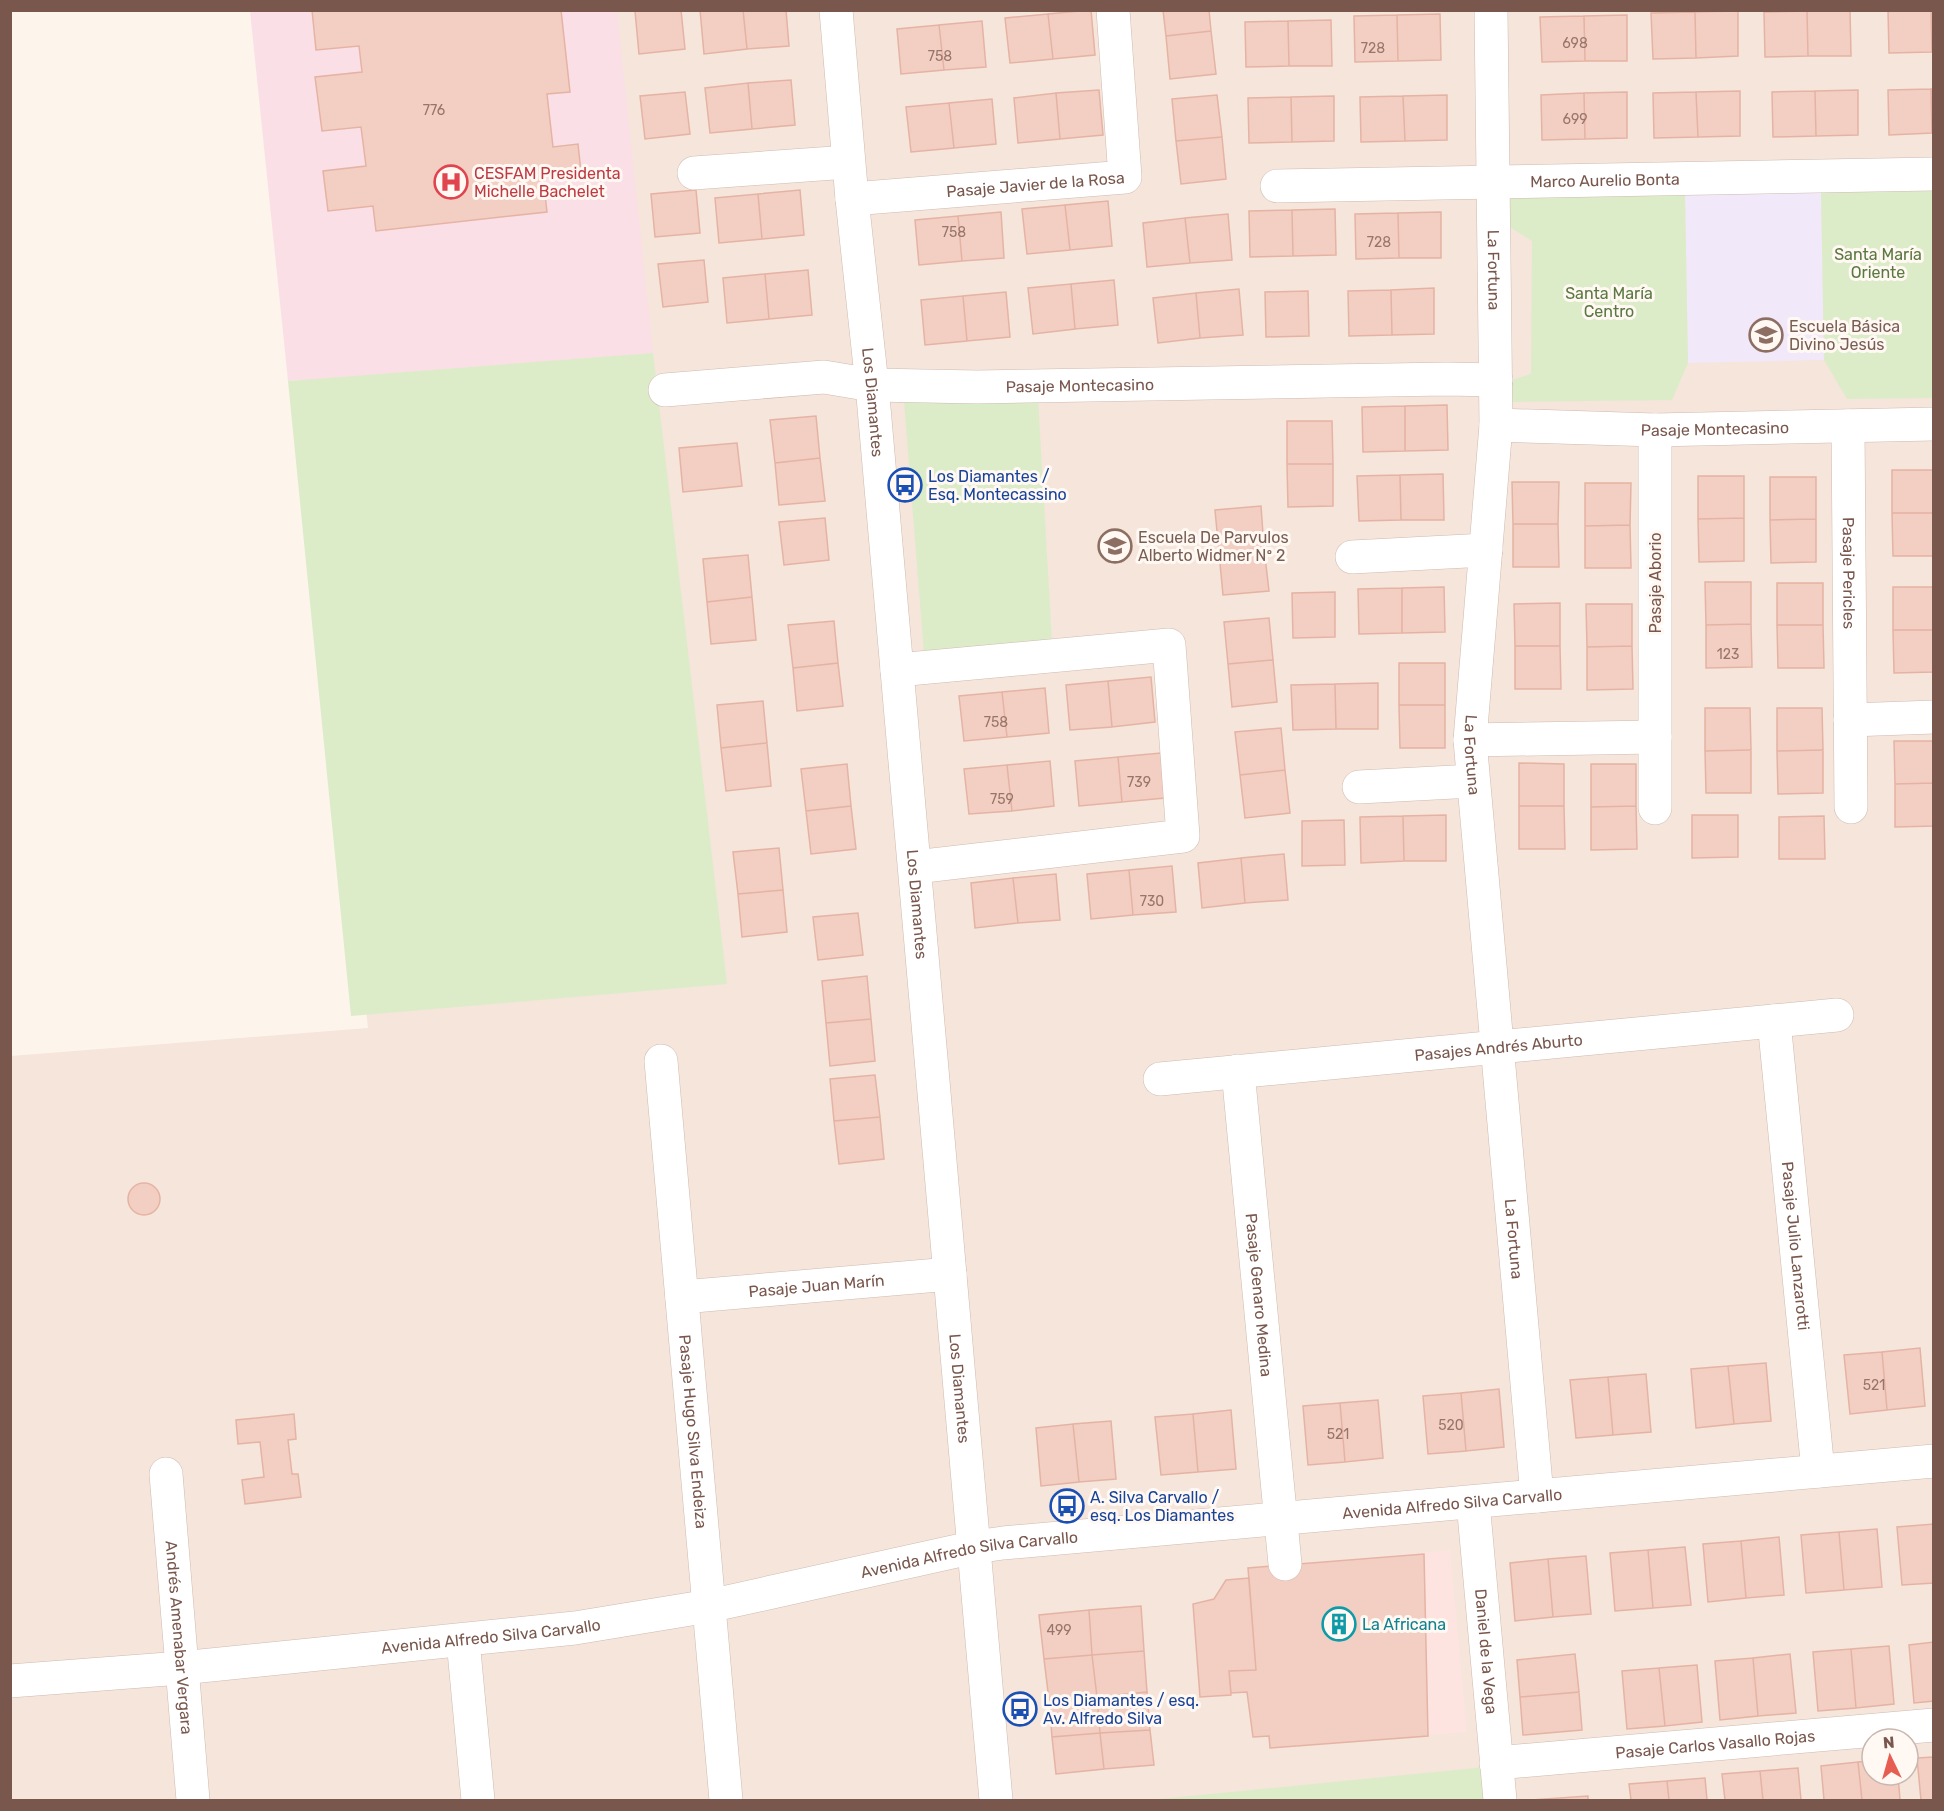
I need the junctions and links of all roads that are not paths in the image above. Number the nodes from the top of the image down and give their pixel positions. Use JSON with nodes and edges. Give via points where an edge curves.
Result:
{"nodes":[{"id":1,"x":836,"y":10,"type":"edge"},
{"id":2,"x":1113,"y":10,"type":"edge"},
{"id":3,"x":1491,"y":10,"type":"edge"},
{"id":4,"x":848,"y":162,"type":"junction"},
{"id":5,"x":694,"y":173,"type":"dead end"},
{"id":6,"x":1934,"y":174,"type":"edge"},
{"id":7,"x":1493,"y":183,"type":"junction"},
{"id":8,"x":1277,"y":186,"type":"dead end"},
{"id":9,"x":852,"y":199,"type":"junction"},
{"id":10,"x":1496,"y":380,"type":"junction"},
{"id":11,"x":872,"y":385,"type":"junction"},
{"id":12,"x":665,"y":390,"type":"dead end"},
{"id":13,"x":1496,"y":424,"type":"junction"},
{"id":14,"x":1934,"y":424,"type":"edge"},
{"id":15,"x":1848,"y":426,"type":"junction"},
{"id":16,"x":1655,"y":429,"type":"junction"},
{"id":17,"x":1486,"y":550,"type":"junction"},
{"id":18,"x":1352,"y":557,"type":"dead end"},
{"id":19,"x":897,"y":670,"type":"junction"},
{"id":20,"x":1934,"y":717,"type":"edge"},
{"id":21,"x":1850,"y":720,"type":"junction"},
{"id":22,"x":1654,"y":737,"type":"junction"},
{"id":23,"x":1470,"y":740,"type":"junction"},
{"id":24,"x":1473,"y":781,"type":"junction"},
{"id":25,"x":1359,"y":787,"type":"dead end"},
{"id":26,"x":1851,"y":807,"type":"dead end"},
{"id":27,"x":1655,"y":808,"type":"dead end"},
{"id":28,"x":915,"y":867,"type":"junction"},
{"id":29,"x":1837,"y":1015,"type":"dead end"},
{"id":30,"x":1774,"y":1021,"type":"junction"},
{"id":31,"x":1497,"y":1047,"type":"junction"},
{"id":32,"x":661,"y":1061,"type":"dead end"},
{"id":33,"x":1238,"y":1071,"type":"junction"},
{"id":34,"x":1160,"y":1079,"type":"dead end"},
{"id":35,"x":950,"y":1274,"type":"junction"},
{"id":36,"x":682,"y":1297,"type":"junction"},
{"id":37,"x":1934,"y":1461,"type":"edge"},
{"id":38,"x":1818,"y":1471,"type":"junction"},
{"id":39,"x":166,"y":1474,"type":"dead end"},
{"id":40,"x":1537,"y":1496,"type":"junction"},
{"id":41,"x":1473,"y":1502,"type":"junction"},
{"id":42,"x":1282,"y":1518,"type":"junction"},
{"id":43,"x":975,"y":1547,"type":"junction"},
{"id":44,"x":1285,"y":1564,"type":"dead end"},
{"id":45,"x":709,"y":1606,"type":"junction"},
{"id":46,"x":463,"y":1640,"type":"junction"},
{"id":47,"x":181,"y":1668,"type":"junction"},
{"id":48,"x":10,"y":1681,"type":"edge"},
{"id":49,"x":1934,"y":1725,"type":"edge"},
{"id":50,"x":1496,"y":1762,"type":"junction"},
{"id":51,"x":193,"y":1800,"type":"edge"},
{"id":52,"x":478,"y":1800,"type":"edge"},
{"id":53,"x":726,"y":1800,"type":"edge"},
{"id":54,"x":996,"y":1800,"type":"edge"},
{"id":55,"x":1500,"y":1800,"type":"edge"}],
"edges":[{"from":1,"to":4,"type":"street","name":"Los Diamantes"},
{"from":2,"to":9,"type":"street","name":"Pasaje Javier de la Rosa","via":[[1125,177]]},
{"from":3,"to":7,"type":"street","name":"La Fortuna"},
{"from":4,"to":5,"type":"street"},
{"from":4,"to":9,"type":"street","name":"Los Diamantes"},
{"from":6,"to":7,"type":"street","name":"Marco Aurelio Bonta"},
{"from":7,"to":8,"type":"street","name":"Marco Aurelio Bonta"},
{"from":7,"to":10,"type":"street","name":"La Fortuna"},
{"from":9,"to":11,"type":"street","name":"Los Diamantes"},
{"from":10,"to":11,"type":"street","name":"Pasaje Montecasino"},
{"from":10,"to":13,"type":"street","name":"La Fortuna"},
{"from":11,"to":12,"type":"street","name":"Pasaje Montecasino","via":[[824,377]]},
{"from":11,"to":19,"type":"street","name":"Los Diamantes"},
{"from":13,"to":16,"type":"street","name":"Pasaje Montecasino"},
{"from":13,"to":17,"type":"street","name":"La Fortuna"},
{"from":14,"to":15,"type":"street","name":"Pasaje Montecasino"},
{"from":15,"to":16,"type":"street","name":"Pasaje Montecasino"},
{"from":15,"to":21,"type":"street","name":"Pasaje Pericles"},
{"from":16,"to":22,"type":"street","name":"Pasaje Aborio"},
{"from":17,"to":18,"type":"street"},
{"from":17,"to":23,"type":"street","name":"La Fortuna"},
{"from":19,"to":28,"type":"street","name":"Los Diamantes"},
{"from":19,"to":28,"type":"street","via":[[1169,645],[1183,837]]},
{"from":20,"to":21,"type":"street"},
{"from":21,"to":26,"type":"street","name":"Pasaje Pericles"},
{"from":22,"to":23,"type":"street"},
{"from":22,"to":27,"type":"street","name":"Pasaje Aborio"},
{"from":23,"to":24,"type":"street","name":"La Fortuna"},
{"from":24,"to":25,"type":"street"},
{"from":24,"to":31,"type":"street","name":"La Fortuna"},
{"from":28,"to":35,"type":"street","name":"Los Diamantes"},
{"from":29,"to":30,"type":"street","name":"Pasajes Andrés Aburto"},
{"from":30,"to":31,"type":"street","name":"Pasajes Andrés Aburto"},
{"from":30,"to":38,"type":"street","name":"Pasaje Julio Lanzarotti"},
{"from":31,"to":33,"type":"street","name":"Pasajes Andrés Aburto"},
{"from":31,"to":40,"type":"street","name":"La Fortuna"},
{"from":32,"to":36,"type":"street","name":"Pasaje Hugo Silva Endeiza"},
{"from":33,"to":34,"type":"street","name":"Pasajes Andrés Aburto"},
{"from":33,"to":42,"type":"street","name":"Pasaje Genaro Medina"},
{"from":35,"to":36,"type":"street","name":"Pasaje Juan Marín"},
{"from":35,"to":43,"type":"street","name":"Los Diamantes"},
{"from":36,"to":45,"type":"street","name":"Pasaje Hugo Silva Endeiza"},
{"from":37,"to":38,"type":"street","name":"Avenida Alfredo Silva Carvallo"},
{"from":38,"to":40,"type":"street","name":"Avenida Alfredo Silva Carvallo"},
{"from":39,"to":47,"type":"street","name":"Andrés Amenabar Vergara"},
{"from":40,"to":41,"type":"street","name":"Avenida Alfredo Silva Carvallo"},
{"from":41,"to":42,"type":"street","name":"Avenida Alfredo Silva Carvallo"},
{"from":41,"to":50,"type":"street","name":"Daniel de la Vega"},
{"from":42,"to":43,"type":"street","name":"Avenida Alfredo Silva Carvallo"},
{"from":42,"to":44,"type":"street","name":"Pasaje Genaro Medina"},
{"from":43,"to":45,"type":"street","name":"Avenida Alfredo Silva Carvallo"},
{"from":43,"to":54,"type":"street","name":"Los Diamantes"},
{"from":45,"to":46,"type":"street","name":"Avenida Alfredo Silva Carvallo","via":[[575,1628]]},
{"from":45,"to":53,"type":"street","name":"Pasaje Hugo Silva Endeiza"},
{"from":46,"to":47,"type":"street","name":"Avenida Alfredo Silva Carvallo"},
{"from":46,"to":52,"type":"street"},
{"from":47,"to":48,"type":"street","name":"Avenida Alfredo Silva Carvallo"},
{"from":47,"to":51,"type":"street","name":"Andrés Amenabar Vergara"},
{"from":49,"to":50,"type":"street","name":"Pasaje Carlos Vasallo Rojas"},
{"from":50,"to":55,"type":"street","name":"Daniel de la Vega"}]}
